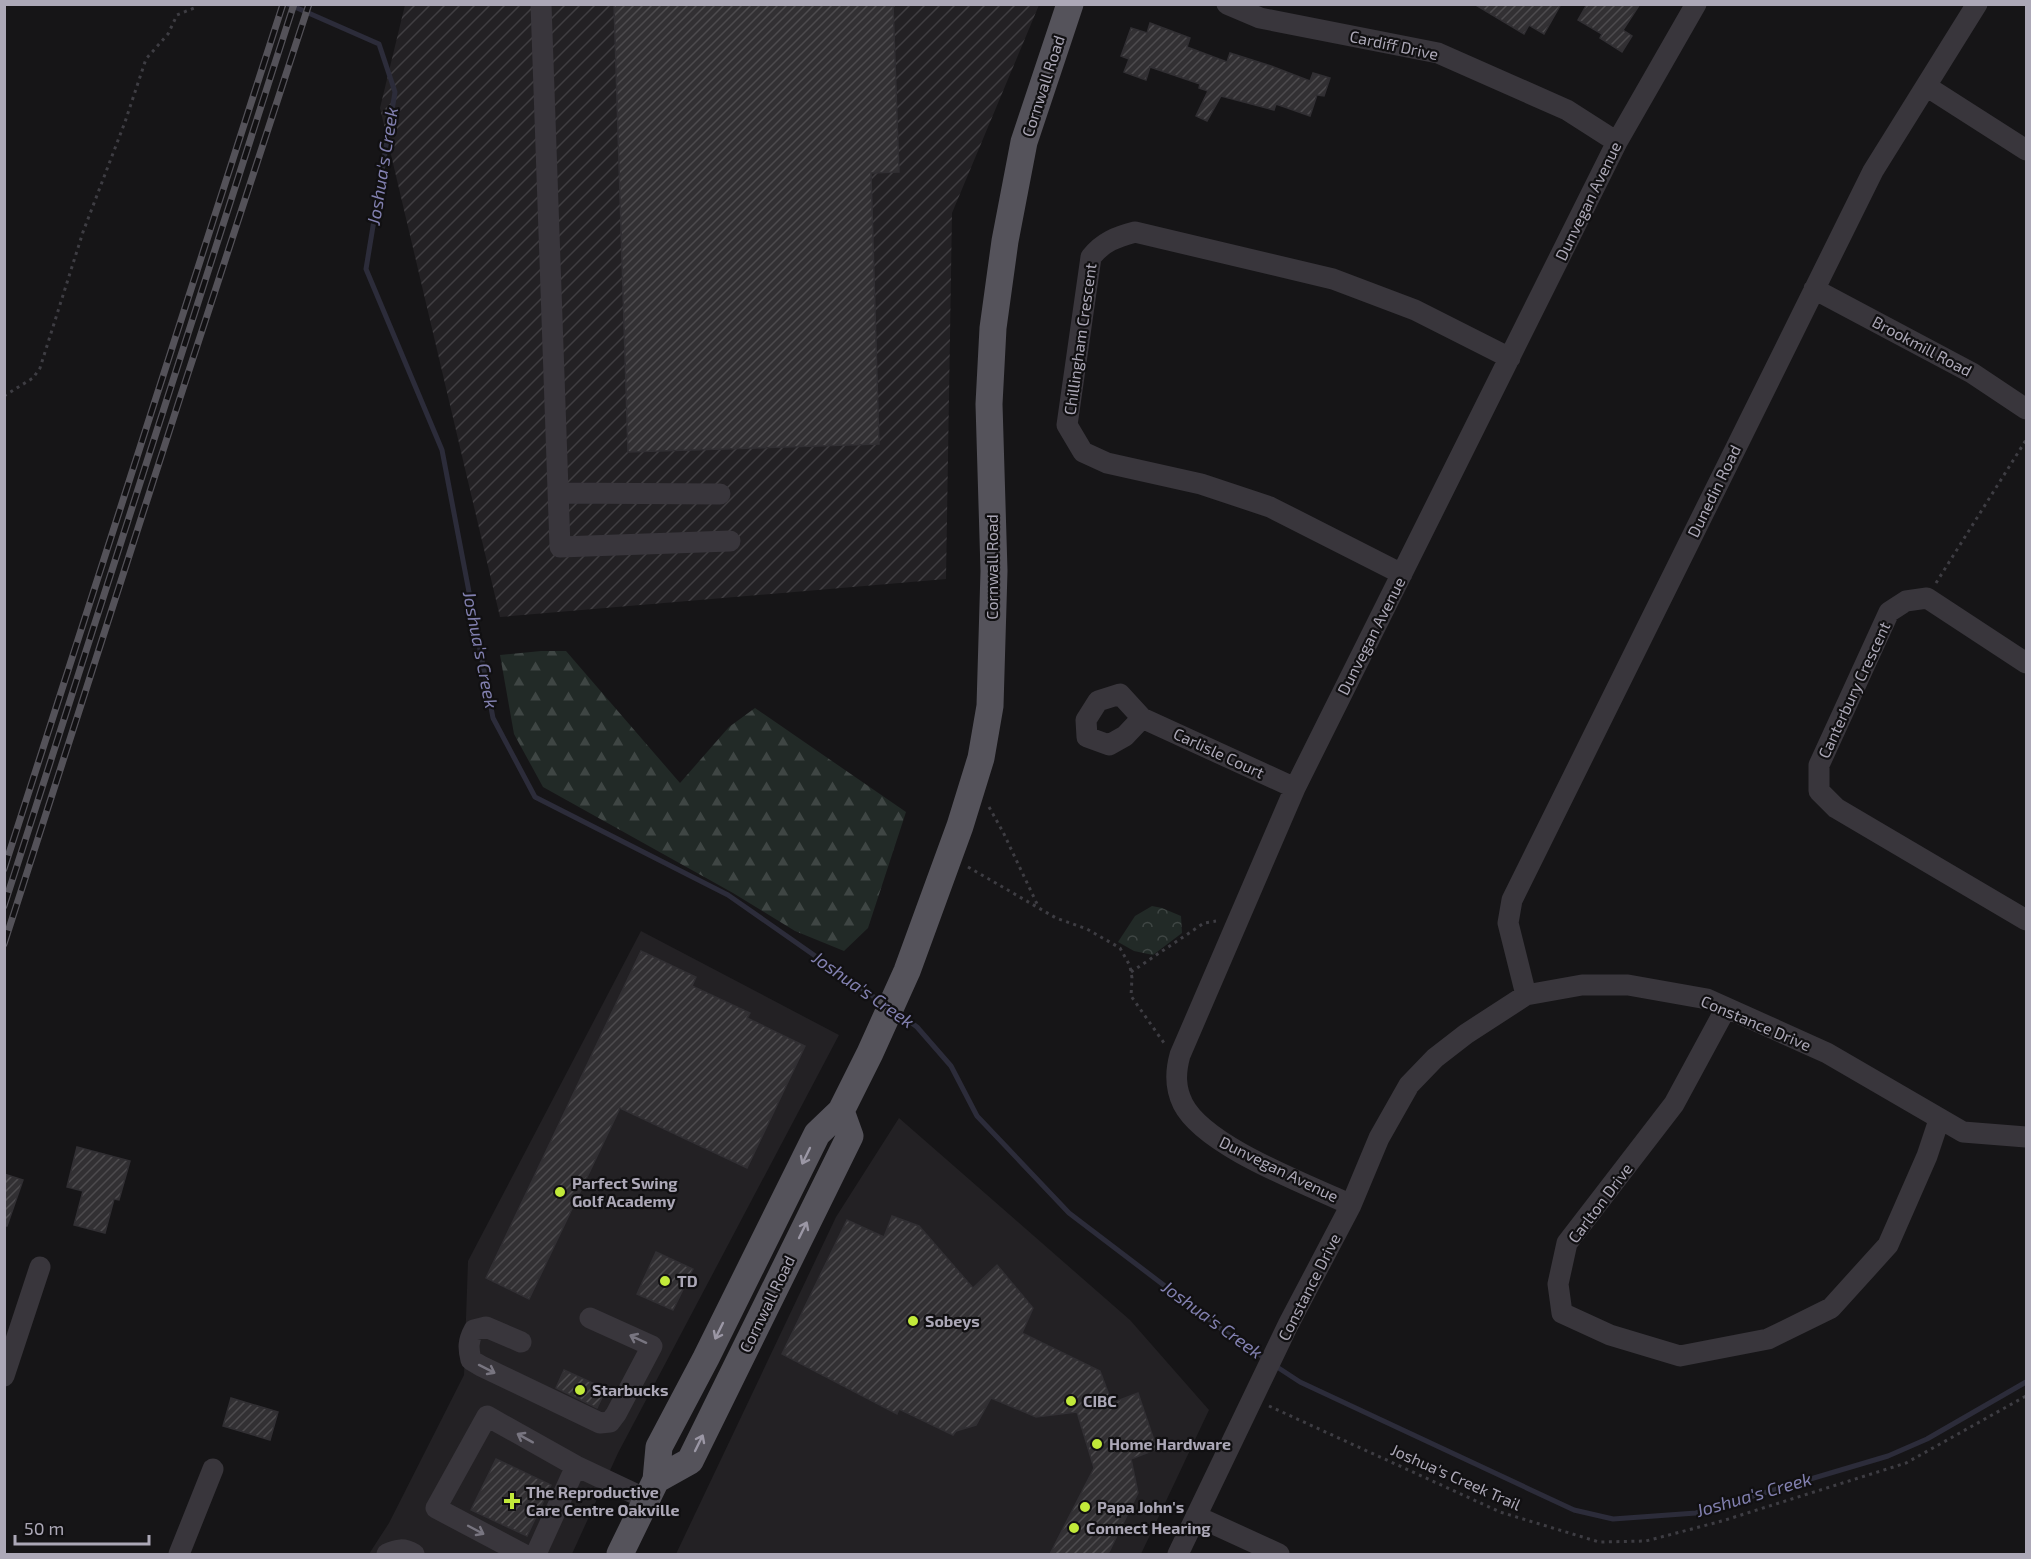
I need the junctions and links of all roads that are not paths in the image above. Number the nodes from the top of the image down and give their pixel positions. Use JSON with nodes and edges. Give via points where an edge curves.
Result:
{"nodes":[{"id":1,"x":541,"y":4,"type":"edge"},
{"id":2,"x":1070,"y":4,"type":"edge"},
{"id":3,"x":1227,"y":4,"type":"edge"},
{"id":4,"x":1696,"y":4,"type":"edge"},
{"id":5,"x":1977,"y":4,"type":"edge"},
{"id":6,"x":1926,"y":86,"type":"junction"},
{"id":7,"x":1617,"y":142,"type":"junction"},
{"id":8,"x":2026,"y":150,"type":"edge"},
{"id":9,"x":1814,"y":289,"type":"junction"},
{"id":10,"x":1510,"y":358,"type":"junction"},
{"id":11,"x":2026,"y":409,"type":"edge"},
{"id":12,"x":558,"y":494,"type":"junction"},
{"id":13,"x":720,"y":494,"type":"dead end"},
{"id":14,"x":730,"y":541,"type":"dead end"},
{"id":15,"x":1402,"y":574,"type":"junction"},
{"id":16,"x":2026,"y":663,"type":"edge"},
{"id":17,"x":1142,"y":718,"type":"dead end"},
{"id":18,"x":1295,"y":788,"type":"junction"},
{"id":19,"x":2026,"y":920,"type":"edge"},
{"id":20,"x":1526,"y":995,"type":"junction"},
{"id":21,"x":1726,"y":1008,"type":"junction"},
{"id":22,"x":1939,"y":1120,"type":"junction"},
{"id":23,"x":2026,"y":1137,"type":"edge"},
{"id":24,"x":1351,"y":1205,"type":"junction"},
{"id":25,"x":40,"y":1267,"type":"dead end"},
{"id":26,"x":590,"y":1318,"type":"dead end"},
{"id":27,"x":521,"y":1342,"type":"dead end"},
{"id":28,"x":4,"y":1376,"type":"edge"},
{"id":29,"x":576,"y":1466,"type":"junction"},
{"id":30,"x":213,"y":1469,"type":"dead end"},
{"id":31,"x":651,"y":1490,"type":"junction"},
{"id":32,"x":1196,"y":1516,"type":"junction"},
{"id":33,"x":179,"y":1554,"type":"edge"},
{"id":34,"x":387,"y":1554,"type":"edge"},
{"id":35,"x":414,"y":1554,"type":"edge"},
{"id":36,"x":523,"y":1554,"type":"edge"},
{"id":37,"x":536,"y":1554,"type":"edge"},
{"id":38,"x":620,"y":1554,"type":"edge"},
{"id":39,"x":1178,"y":1554,"type":"edge"},
{"id":40,"x":1279,"y":1554,"type":"edge"}],
"edges":[{"from":1,"to":12,"type":"street"},
{"from":2,"to":31,"type":"main road","name":"Cornwall Road","via":[[1024,142],[993,328],[988,404],[994,571],[990,706],[981,758],[907,971],[841,1111],[817,1134],[659,1447]]},
{"from":3,"to":7,"type":"street","name":"Cardiff Drive","via":[[1260,18],[1438,53],[1567,110]]},
{"from":4,"to":7,"type":"street","name":"Dunvegan Avenue"},
{"from":5,"to":6,"type":"street","name":"Dunedin Road"},
{"from":6,"to":8,"type":"street"},
{"from":6,"to":9,"type":"street","name":"Dunedin Road","via":[[1872,171]]},
{"from":7,"to":10,"type":"street","name":"Dunvegan Avenue"},
{"from":9,"to":11,"type":"street","name":"Brookmill Road","via":[[1972,373]]},
{"from":9,"to":20,"type":"street","name":"Dunedin Road","via":[[1512,900],[1508,923]]},
{"from":10,"to":15,"type":"street","name":"Dunvegan Avenue"},
{"from":10,"to":15,"type":"street","name":"Chillingham Crescent","via":[[1414,310],[1333,279],[1135,231],[1108,240],[1090,257],[1067,425],[1083,452],[1107,463],[1200,484],[1270,507]]},
{"from":12,"to":13,"type":"street"},
{"from":12,"to":14,"type":"street","via":[[560,547]]},
{"from":15,"to":18,"type":"street","name":"Dunvegan Avenue"},
{"from":16,"to":19,"type":"street","name":"Canterbury Crescent","via":[[1927,598],[1906,601],[1889,612],[1819,765],[1819,791],[1836,808]]},
{"from":17,"to":18,"type":"street","name":"Carlisle Court"},
{"from":18,"to":24,"type":"street","name":"Dunvegan Avenue","via":[[1175,1072],[1184,1107],[1214,1137],[1237,1152]]},
{"from":20,"to":21,"type":"street","name":"Constance Drive","via":[[1582,984],[1628,985],[1707,999]]},
{"from":20,"to":24,"type":"street","name":"Constance Drive","via":[[1435,1058],[1409,1086],[1379,1138]]},
{"from":21,"to":22,"type":"street","name":"Constance Drive","via":[[1827,1053]]},
{"from":21,"to":22,"type":"street","name":"Carlton Drive","via":[[1674,1104],[1567,1242],[1558,1284],[1562,1313],[1610,1335],[1680,1356],[1768,1339],[1832,1308],[1888,1245]]},
{"from":22,"to":23,"type":"street","name":"Constance Drive","via":[[1963,1132]]},
{"from":24,"to":32,"type":"street","name":"Constance Drive"},
{"from":25,"to":28,"type":"street"},
{"from":27,"to":26,"type":"street","one_way":true,"via":[[486,1327],[474,1330],[468,1350],[471,1360],[481,1366],[600,1423],[610,1422],[652,1346]]},
{"from":29,"to":31,"type":"street"},
{"from":29,"to":36,"type":"street","one_way":true,"via":[[486,1416],[436,1508]]},
{"from":29,"to":37,"type":"street"},
{"from":30,"to":33,"type":"street"},
{"from":31,"to":38,"type":"main road","name":"Cornwall Road"},
{"from":32,"to":39,"type":"street","name":"Constance Drive"},
{"from":32,"to":40,"type":"street"},
{"from":34,"to":35,"type":"street","via":[[407,1550]]}]}
